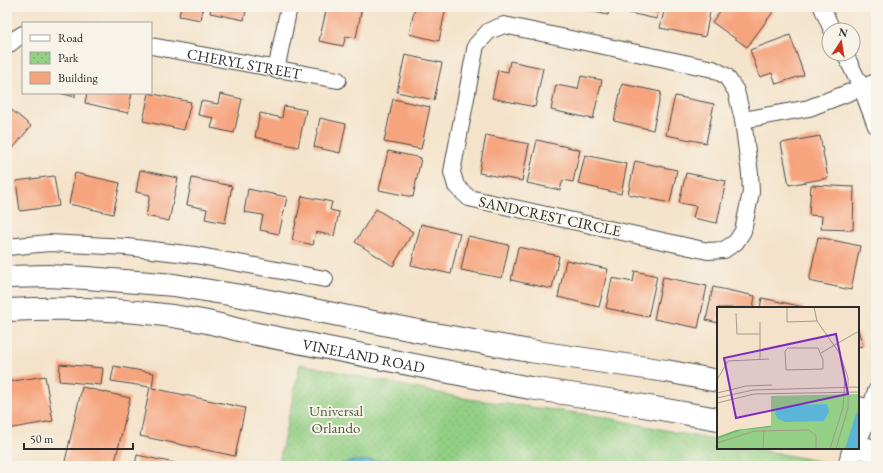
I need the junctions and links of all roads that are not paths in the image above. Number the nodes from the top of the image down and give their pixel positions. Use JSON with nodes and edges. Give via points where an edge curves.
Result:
{"nodes":[{"id":1,"x":289,"y":7,"type":"edge"},
{"id":2,"x":822,"y":7,"type":"edge"},
{"id":3,"x":829,"y":22,"type":"edge"},
{"id":4,"x":22,"y":35,"type":"edge"},
{"id":5,"x":7,"y":46,"type":"edge"},
{"id":6,"x":152,"y":46,"type":"edge"},
{"id":7,"x":851,"y":62,"type":"edge"},
{"id":8,"x":276,"y":70,"type":"junction"},
{"id":9,"x":338,"y":80,"type":"dead end"},
{"id":10,"x":869,"y":86,"type":"edge"},
{"id":11,"x":742,"y":120,"type":"junction"},
{"id":12,"x":876,"y":126,"type":"edge"},
{"id":13,"x":7,"y":247,"type":"edge"},
{"id":14,"x":7,"y":277,"type":"edge"},
{"id":15,"x":326,"y":279,"type":"dead end"},
{"id":16,"x":7,"y":310,"type":"edge"},
{"id":17,"x":717,"y":381,"type":"edge"},
{"id":18,"x":870,"y":405,"type":"edge"},
{"id":19,"x":717,"y":419,"type":"edge"},
{"id":20,"x":859,"y":434,"type":"edge"},
{"id":21,"x":859,"y":447,"type":"edge"},
{"id":22,"x":853,"y":449,"type":"edge"},
{"id":23,"x":876,"y":451,"type":"edge"},
{"id":24,"x":848,"y":466,"type":"edge"}],
"edges":[{"from":1,"to":8,"type":"street"},
{"from":2,"to":3,"type":"street"},
{"from":4,"to":5,"type":"street"},
{"from":6,"to":8,"type":"street","name":"CHERYL STREET"},
{"from":7,"to":10,"type":"street"},
{"from":8,"to":9,"type":"street","name":"CHERYL STREET"},
{"from":10,"to":11,"type":"street","via":[[810,108]]},
{"from":10,"to":12,"type":"street"},
{"from":11,"to":11,"type":"street","name":"SANDCREST CIRCLE","via":[[736,91],[726,76],[713,69],[504,25],[489,31],[476,45],[452,172],[456,186],[469,198],[708,251],[724,250],[736,242],[743,231],[750,192]]},
{"from":13,"to":15,"type":"street","via":[[49,243],[127,247],[195,255]]},
{"from":14,"to":17,"type":"main road","via":[[79,277],[174,285],[530,351]]},
{"from":16,"to":19,"type":"main road","name":"VINELAND ROAD","via":[[108,310],[201,321],[522,387]]},
{"from":18,"to":20,"type":"street"},
{"from":21,"to":23,"type":"main road"},
{"from":22,"to":24,"type":"street"}]}
